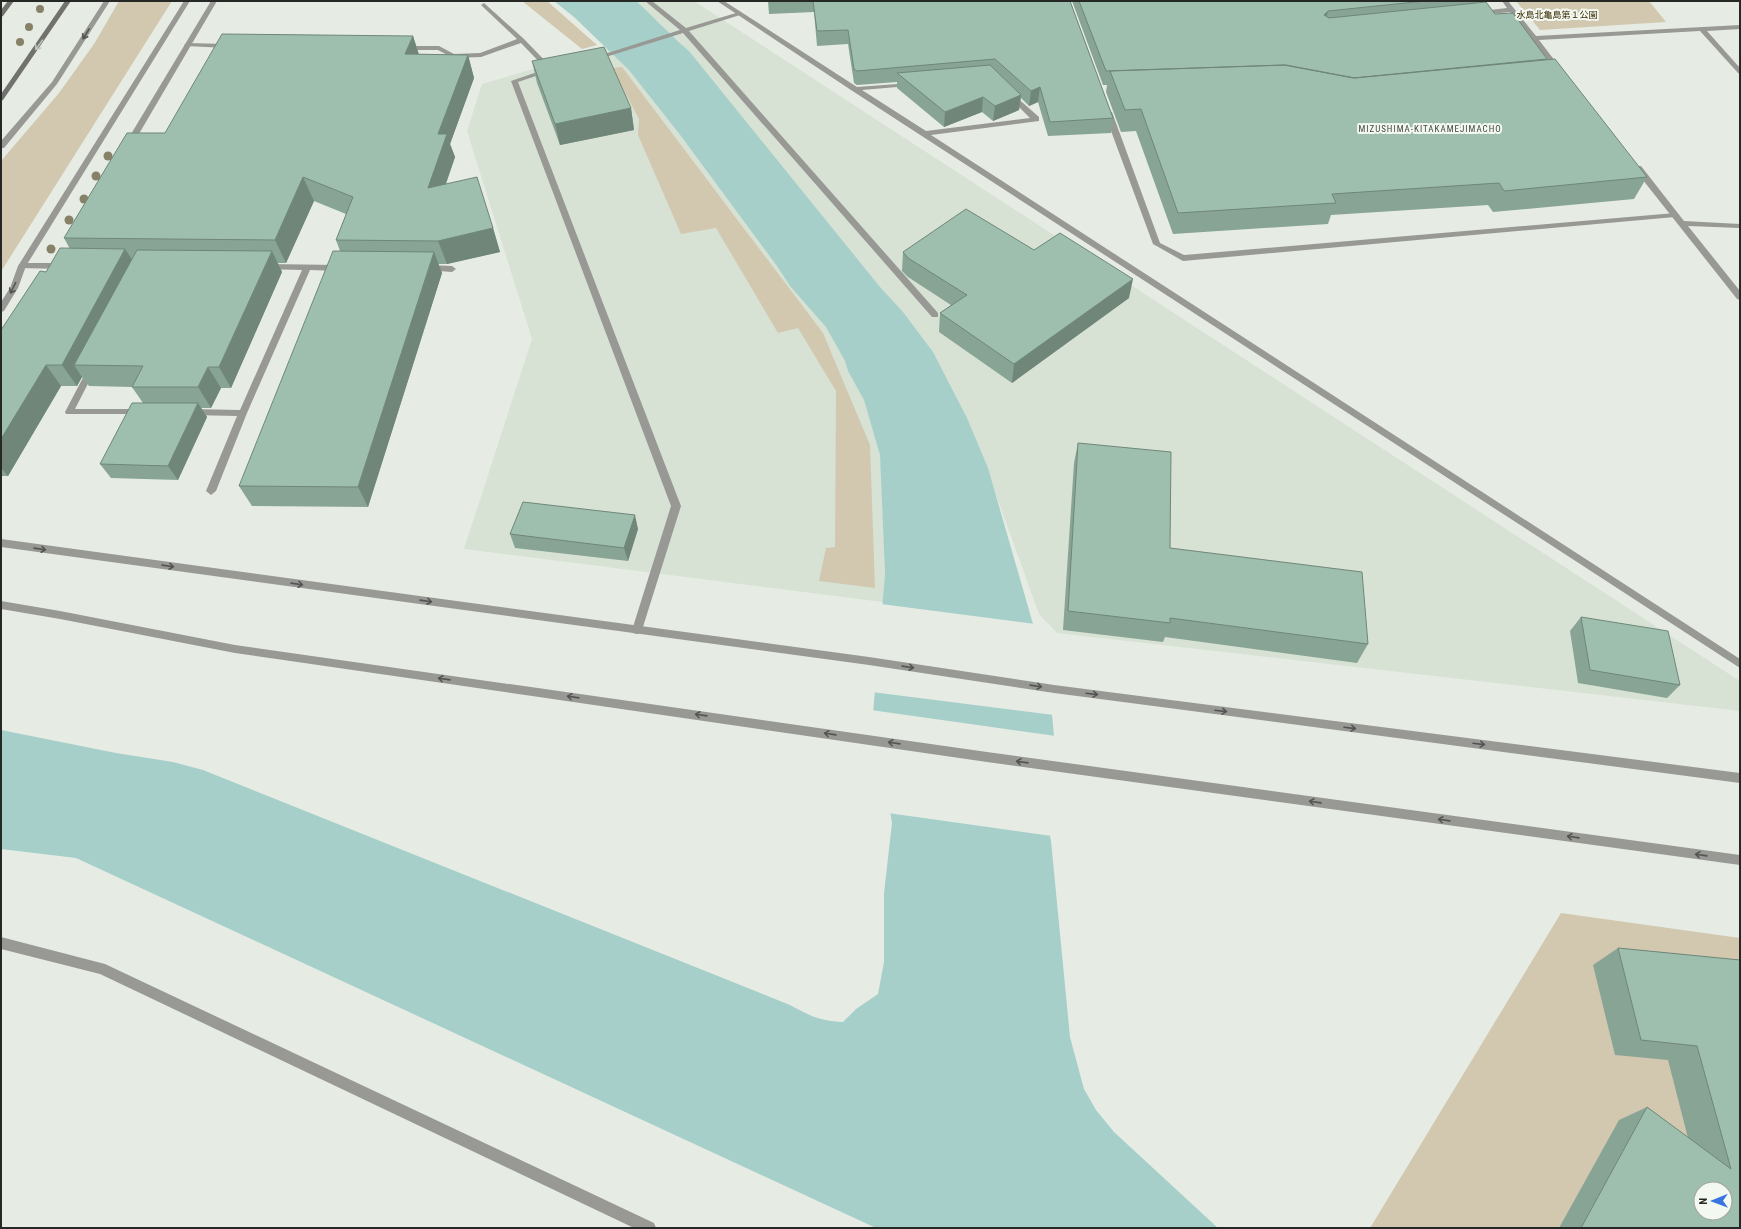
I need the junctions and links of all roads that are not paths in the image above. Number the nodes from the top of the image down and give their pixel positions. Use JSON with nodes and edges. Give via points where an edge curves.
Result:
{"nodes":[{"id":1,"x":11,"y":1,"type":"edge"},
{"id":2,"x":68,"y":1,"type":"edge"},
{"id":3,"x":107,"y":1,"type":"edge"},
{"id":4,"x":187,"y":1,"type":"edge"},
{"id":5,"x":214,"y":1,"type":"edge"},
{"id":6,"x":648,"y":1,"type":"edge"},
{"id":7,"x":720,"y":1,"type":"edge"},
{"id":8,"x":1505,"y":1,"type":"edge"},
{"id":9,"x":484,"y":5,"type":"dead end"},
{"id":10,"x":1512,"y":10,"type":"junction"},
{"id":11,"x":738,"y":14,"type":"junction"},
{"id":12,"x":1473,"y":14,"type":"edge"},
{"id":13,"x":1,"y":15,"type":"edge"},
{"id":14,"x":1740,"y":27,"type":"edge"},
{"id":15,"x":1702,"y":29,"type":"junction"},
{"id":16,"x":681,"y":32,"type":"junction"},
{"id":17,"x":1534,"y":38,"type":"junction"},
{"id":18,"x":522,"y":40,"type":"junction"},
{"id":19,"x":187,"y":45,"type":"junction"},
{"id":20,"x":235,"y":46,"type":"edge"},
{"id":21,"x":392,"y":48,"type":"edge"},
{"id":22,"x":588,"y":61,"type":"edge"},
{"id":23,"x":1740,"y":72,"type":"edge"},
{"id":24,"x":1559,"y":76,"type":"edge"},
{"id":25,"x":915,"y":83,"type":"edge"},
{"id":26,"x":853,"y":89,"type":"junction"},
{"id":27,"x":1008,"y":92,"type":"edge"},
{"id":28,"x":1,"y":99,"type":"edge"},
{"id":29,"x":1105,"y":104,"type":"edge"},
{"id":30,"x":923,"y":134,"type":"junction"},
{"id":31,"x":1,"y":146,"type":"edge"},
{"id":32,"x":124,"y":152,"type":"edge"},
{"id":33,"x":1631,"y":160,"type":"edge"},
{"id":34,"x":1675,"y":215,"type":"junction"},
{"id":35,"x":1681,"y":222,"type":"junction"},
{"id":36,"x":1740,"y":226,"type":"edge"},
{"id":37,"x":22,"y":266,"type":"junction"},
{"id":38,"x":72,"y":266,"type":"edge"},
{"id":39,"x":254,"y":267,"type":"edge"},
{"id":40,"x":307,"y":268,"type":"junction"},
{"id":41,"x":345,"y":268,"type":"edge"},
{"id":42,"x":422,"y":268,"type":"edge"},
{"id":43,"x":452,"y":269,"type":"edge"},
{"id":44,"x":1740,"y":298,"type":"edge"},
{"id":45,"x":1,"y":308,"type":"edge"},
{"id":46,"x":935,"y":315,"type":"dead end"},
{"id":47,"x":95,"y":363,"type":"edge"},
{"id":48,"x":148,"y":412,"type":"edge"},
{"id":49,"x":180,"y":412,"type":"edge"},
{"id":50,"x":243,"y":413,"type":"junction"},
{"id":51,"x":211,"y":491,"type":"dead end"},
{"id":52,"x":1,"y":543,"type":"edge"},
{"id":53,"x":1,"y":605,"type":"edge"},
{"id":54,"x":637,"y":630,"type":"junction"},
{"id":55,"x":1740,"y":664,"type":"edge"},
{"id":56,"x":1740,"y":778,"type":"edge"},
{"id":57,"x":1740,"y":860,"type":"edge"},
{"id":58,"x":1,"y":943,"type":"edge"},
{"id":59,"x":649,"y":1228,"type":"edge"}],
"edges":[{"from":1,"to":13,"type":"main road"},
{"from":2,"to":28,"type":"main road","one_way":true},
{"from":3,"to":31,"type":"street","one_way":true,"via":[[55,83]]},
{"from":4,"to":37,"type":"street"},
{"from":5,"to":19,"type":"street"},
{"from":6,"to":16,"type":"street"},
{"from":7,"to":11,"type":"street"},
{"from":8,"to":10,"type":"street"},
{"from":9,"to":18,"type":"street"},
{"from":10,"to":12,"type":"street"},
{"from":10,"to":17,"type":"street"},
{"from":11,"to":16,"type":"street"},
{"from":11,"to":26,"type":"street"},
{"from":14,"to":15,"type":"street"},
{"from":15,"to":17,"type":"street"},
{"from":15,"to":23,"type":"street"},
{"from":16,"to":22,"type":"street"},
{"from":16,"to":46,"type":"street"},
{"from":17,"to":24,"type":"street"},
{"from":18,"to":21,"type":"street","via":[[480,55],[453,56],[439,48]]},
{"from":18,"to":54,"type":"street","via":[[554,69],[514,81],[676,506]]},
{"from":19,"to":20,"type":"street"},
{"from":19,"to":32,"type":"street"},
{"from":25,"to":26,"type":"street"},
{"from":26,"to":30,"type":"street"},
{"from":27,"to":30,"type":"street","via":[[1036,119]]},
{"from":29,"to":34,"type":"street","via":[[1157,244],[1184,258]]},
{"from":30,"to":55,"type":"street"},
{"from":33,"to":34,"type":"street"},
{"from":34,"to":35,"type":"street"},
{"from":35,"to":36,"type":"street"},
{"from":35,"to":44,"type":"street"},
{"from":37,"to":38,"type":"street"},
{"from":37,"to":45,"type":"street","one_way":true,"via":[[14,288]]},
{"from":39,"to":40,"type":"street"},
{"from":40,"to":41,"type":"street"},
{"from":40,"to":50,"type":"street"},
{"from":42,"to":43,"type":"street"},
{"from":47,"to":48,"type":"street","via":[[69,412]]},
{"from":49,"to":50,"type":"street"},
{"from":50,"to":51,"type":"street"},
{"from":52,"to":54,"type":"street","one_way":true},
{"from":57,"to":53,"type":"street","one_way":true,"via":[[1061,767],[228,648],[39,610]]},
{"from":54,"to":56,"type":"street","one_way":true,"via":[[1054,689]]},
{"from":58,"to":59,"type":"street","via":[[101,968]]}]}
